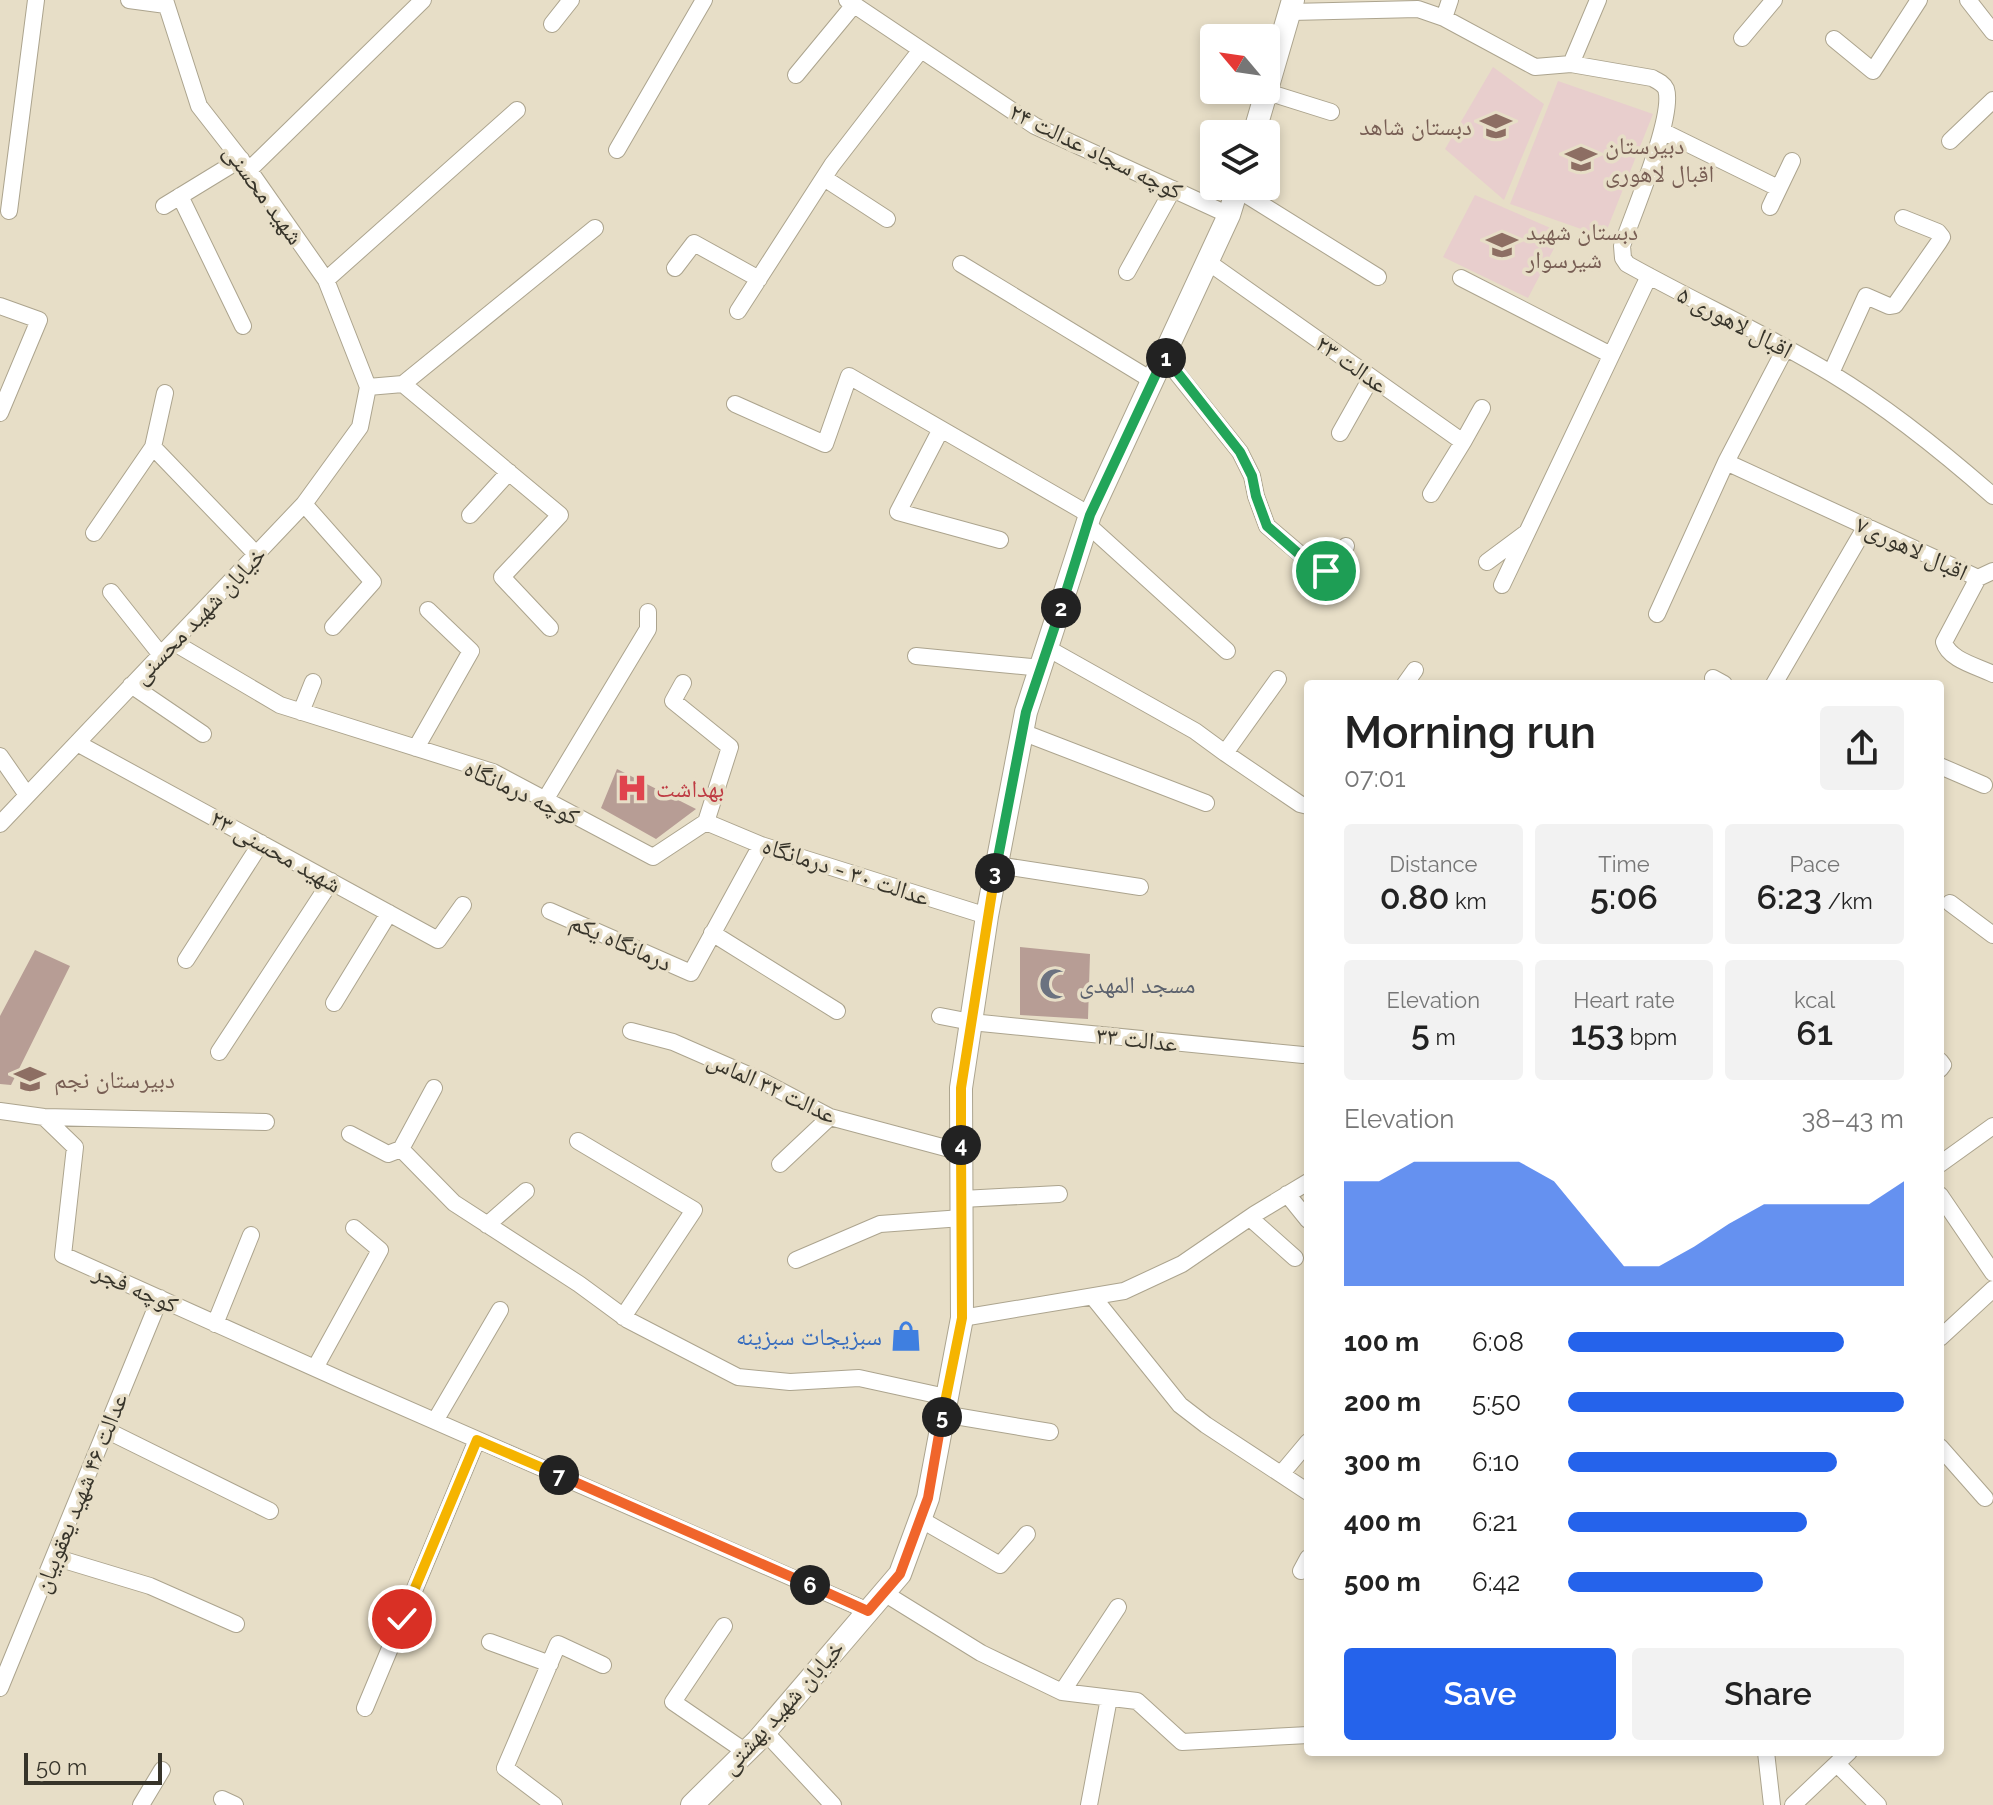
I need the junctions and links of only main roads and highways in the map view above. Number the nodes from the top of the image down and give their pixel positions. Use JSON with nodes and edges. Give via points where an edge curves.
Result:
{"nodes":[{"id":1,"x":1291,"y":4,"type":"edge"},
{"id":2,"x":1258,"y":120,"type":"edge"},
{"id":3,"x":1234,"y":200,"type":"edge"},
{"id":4,"x":692,"y":1805,"type":"edge"}],
"edges":[{"from":1,"to":2,"type":"main road"},
{"from":3,"to":4,"type":"main road","name":"خیابان شهید بهشتی","via":[[1089,520],[1022,732],[961,1088],[962,1318],[928,1498],[900,1574],[765,1732]]}]}
